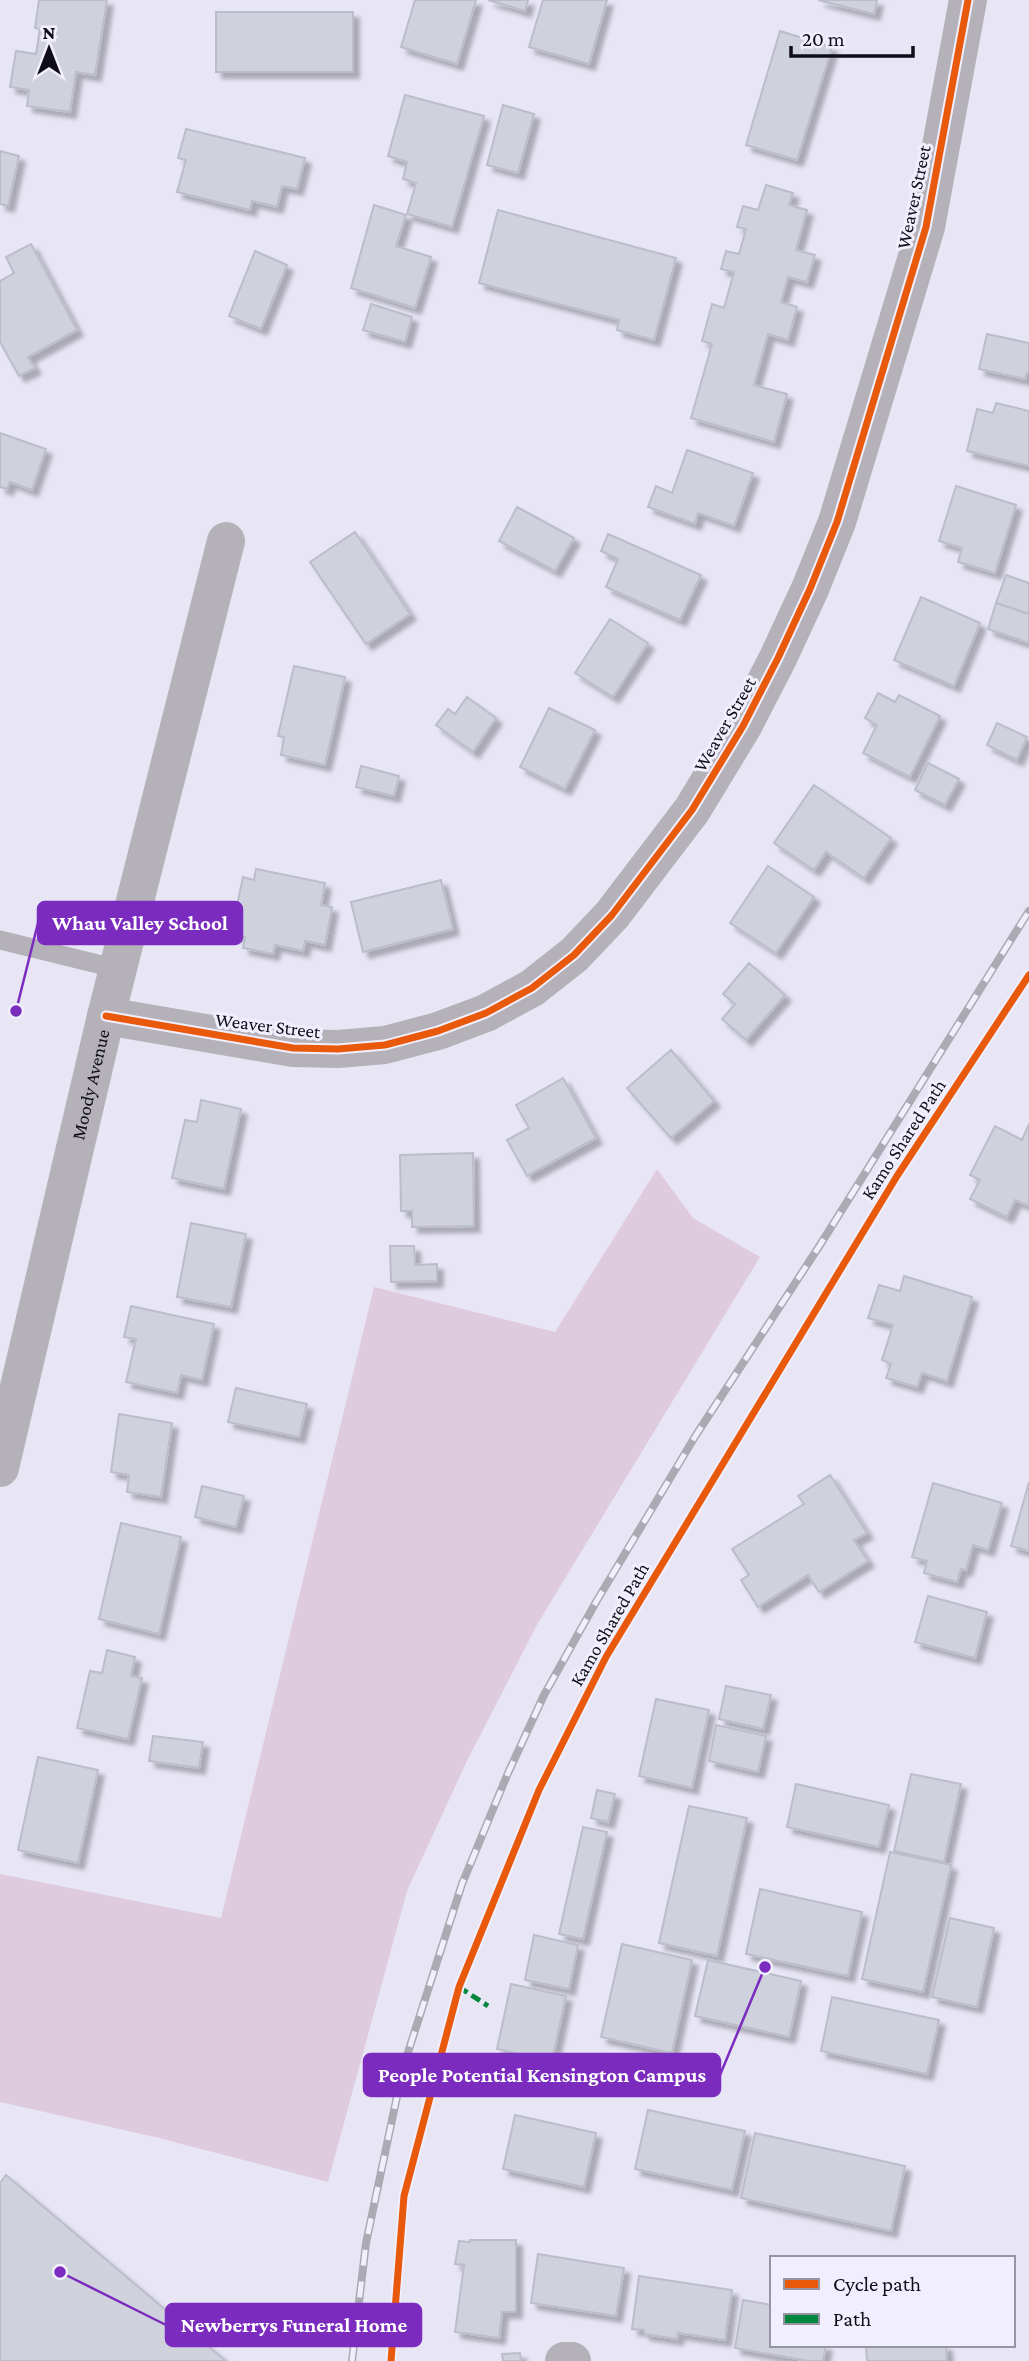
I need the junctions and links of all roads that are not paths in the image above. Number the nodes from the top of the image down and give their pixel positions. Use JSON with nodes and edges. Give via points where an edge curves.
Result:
{"nodes":[{"id":1,"x":968,"y":0,"type":"edge"},
{"id":2,"x":226,"y":541,"type":"dead end"},
{"id":3,"x":0,"y":940,"type":"edge"},
{"id":4,"x":118,"y":969,"type":"junction"},
{"id":5,"x":106,"y":1016,"type":"junction"},
{"id":6,"x":0,"y":1468,"type":"edge"},
{"id":7,"x":564,"y":2361,"type":"edge"},
{"id":8,"x":572,"y":2361,"type":"edge"}],
"edges":[{"from":1,"to":5,"type":"street","name":"Weaver Street","via":[[926,227],[837,522],[810,589],[743,726],[692,810],[612,915],[532,988],[486,1013],[385,1045],[293,1048]]},
{"from":2,"to":4,"type":"street","name":"Moody Avenue"},
{"from":3,"to":4,"type":"lane"},
{"from":4,"to":5,"type":"street","name":"Moody Avenue"},
{"from":5,"to":6,"type":"street","name":"Moody Avenue"},
{"from":7,"to":8,"type":"street"}]}
